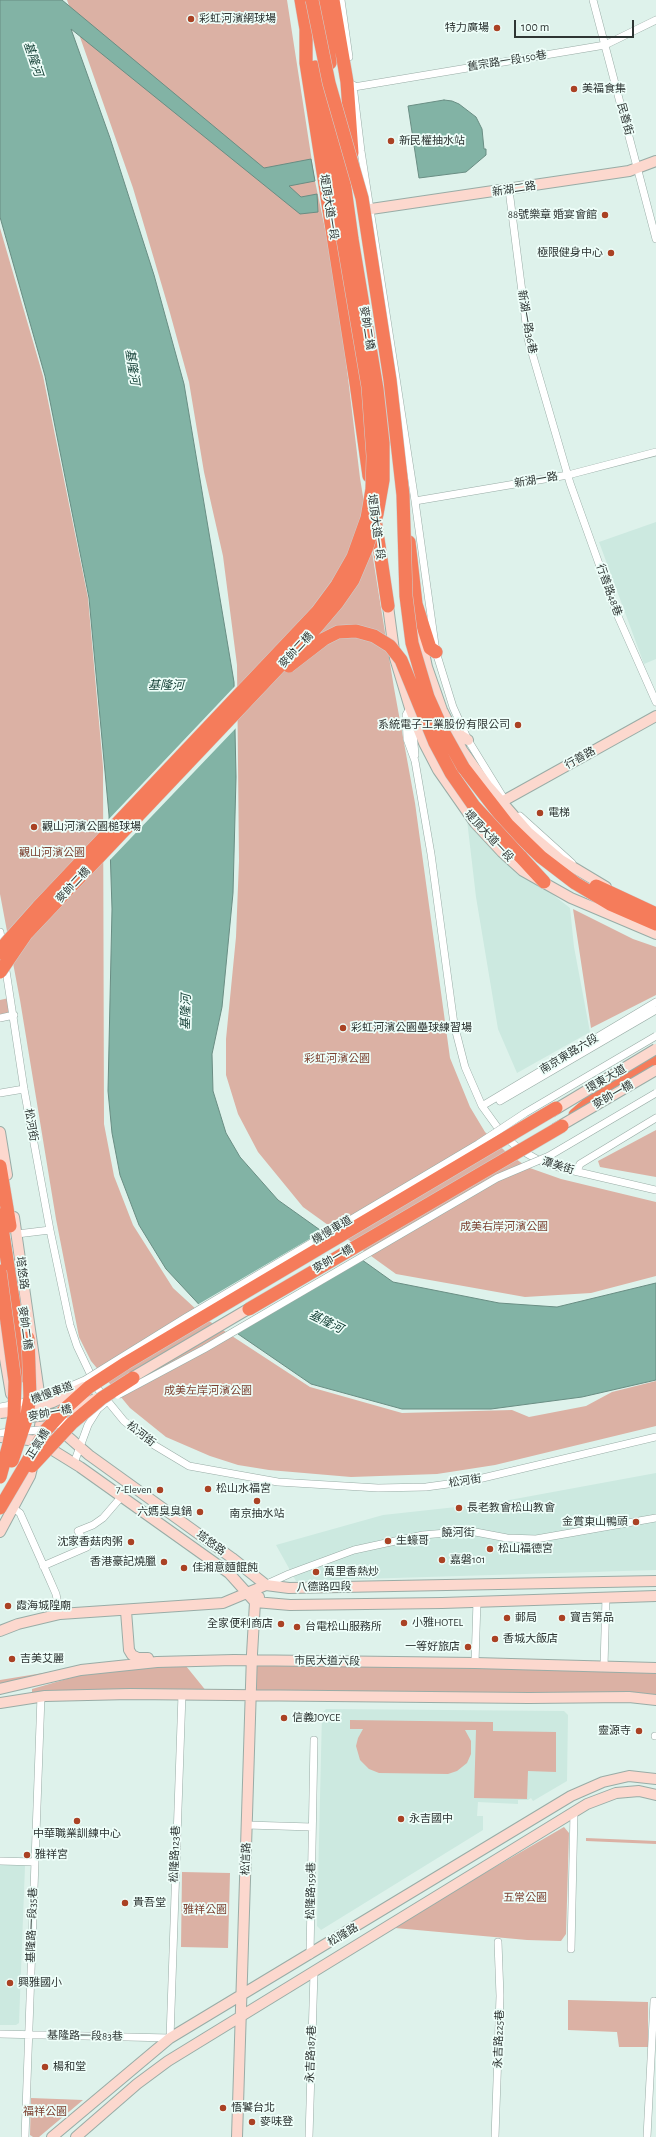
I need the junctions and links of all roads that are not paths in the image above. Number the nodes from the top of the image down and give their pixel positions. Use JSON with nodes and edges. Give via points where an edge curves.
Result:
{"nodes":[{"id":1,"x":301,"y":0,"type":"edge"},
{"id":2,"x":312,"y":0,"type":"edge"},
{"id":3,"x":320,"y":0,"type":"edge"},
{"id":4,"x":323,"y":0,"type":"edge"},
{"id":5,"x":334,"y":0,"type":"edge"},
{"id":6,"x":341,"y":0,"type":"edge"},
{"id":7,"x":593,"y":0,"type":"edge"},
{"id":8,"x":656,"y":20,"type":"edge"},
{"id":9,"x":306,"y":29,"type":"junction"},
{"id":10,"x":606,"y":45,"type":"junction"},
{"id":11,"x":354,"y":87,"type":"junction"},
{"id":12,"x":656,"y":161,"type":"edge"},
{"id":13,"x":638,"y":168,"type":"junction"},
{"id":14,"x":509,"y":190,"type":"junction"},
{"id":15,"x":371,"y":209,"type":"junction"},
{"id":16,"x":656,"y":239,"type":"edge"},
{"id":17,"x":348,"y":240,"type":"junction"},
{"id":18,"x":656,"y":452,"type":"edge"},
{"id":19,"x":568,"y":475,"type":"junction"},
{"id":20,"x":415,"y":501,"type":"junction"},
{"id":21,"x":416,"y":604,"type":"junction"},
{"id":22,"x":388,"y":606,"type":"joint"},
{"id":23,"x":436,"y":652,"type":"junction"},
{"id":24,"x":266,"y":681,"type":"junction"},
{"id":25,"x":434,"y":688,"type":"junction"},
{"id":26,"x":656,"y":702,"type":"edge"},
{"id":27,"x":410,"y":708,"type":"junction"},
{"id":28,"x":656,"y":716,"type":"edge"},
{"id":29,"x":468,"y":740,"type":"junction"},
{"id":30,"x":505,"y":800,"type":"junction"},
{"id":31,"x":577,"y":870,"type":"junction"},
{"id":32,"x":544,"y":882,"type":"junction"},
{"id":33,"x":38,"y":907,"type":"junction"},
{"id":34,"x":656,"y":912,"type":"edge"},
{"id":35,"x":656,"y":924,"type":"edge"},
{"id":36,"x":0,"y":932,"type":"edge"},
{"id":37,"x":656,"y":934,"type":"edge"},
{"id":38,"x":0,"y":937,"type":"edge"},
{"id":39,"x":0,"y":953,"type":"edge"},
{"id":40,"x":0,"y":972,"type":"edge"},
{"id":41,"x":656,"y":1002,"type":"edge"},
{"id":42,"x":656,"y":1010,"type":"edge"},
{"id":43,"x":14,"y":1015,"type":"junction"},
{"id":44,"x":0,"y":1018,"type":"edge"},
{"id":45,"x":656,"y":1036,"type":"edge"},
{"id":46,"x":656,"y":1049,"type":"edge"},
{"id":47,"x":656,"y":1060,"type":"edge"},
{"id":48,"x":656,"y":1070,"type":"edge"},
{"id":49,"x":24,"y":1089,"type":"junction"},
{"id":50,"x":603,"y":1091,"type":"junction"},
{"id":51,"x":0,"y":1093,"type":"edge"},
{"id":52,"x":656,"y":1093,"type":"edge"},
{"id":53,"x":483,"y":1108,"type":"junction"},
{"id":54,"x":556,"y":1108,"type":"junction"},
{"id":55,"x":656,"y":1118,"type":"edge"},
{"id":56,"x":562,"y":1126,"type":"junction"},
{"id":57,"x":0,"y":1132,"type":"edge"},
{"id":58,"x":0,"y":1166,"type":"edge"},
{"id":59,"x":577,"y":1172,"type":"junction"},
{"id":60,"x":656,"y":1190,"type":"edge"},
{"id":61,"x":0,"y":1215,"type":"edge"},
{"id":62,"x":50,"y":1230,"type":"junction"},
{"id":63,"x":17,"y":1234,"type":"junction"},
{"id":64,"x":0,"y":1271,"type":"edge"},
{"id":65,"x":0,"y":1329,"type":"edge"},
{"id":66,"x":126,"y":1362,"type":"joint"},
{"id":67,"x":133,"y":1378,"type":"joint"},
{"id":68,"x":108,"y":1401,"type":"junction"},
{"id":69,"x":0,"y":1406,"type":"edge"},
{"id":70,"x":14,"y":1407,"type":"junction"},
{"id":71,"x":0,"y":1413,"type":"edge"},
{"id":72,"x":42,"y":1414,"type":"junction"},
{"id":73,"x":0,"y":1418,"type":"edge"},
{"id":74,"x":2,"y":1435,"type":"edge"},
{"id":75,"x":656,"y":1437,"type":"edge"},
{"id":76,"x":38,"y":1441,"type":"junction"},
{"id":77,"x":80,"y":1447,"type":"junction"},
{"id":78,"x":0,"y":1454,"type":"edge"},
{"id":79,"x":74,"y":1463,"type":"junction"},
{"id":80,"x":0,"y":1477,"type":"edge"},
{"id":81,"x":0,"y":1486,"type":"edge"},
{"id":82,"x":122,"y":1496,"type":"junction"},
{"id":83,"x":0,"y":1502,"type":"edge"},
{"id":84,"x":14,"y":1508,"type":"junction"},
{"id":85,"x":0,"y":1510,"type":"edge"},
{"id":86,"x":656,"y":1518,"type":"edge"},
{"id":87,"x":0,"y":1532,"type":"edge"},
{"id":88,"x":43,"y":1566,"type":"junction"},
{"id":89,"x":656,"y":1581,"type":"edge"},
{"id":90,"x":266,"y":1585,"type":"junction"},
{"id":91,"x":248,"y":1594,"type":"junction"},
{"id":92,"x":656,"y":1596,"type":"edge"},
{"id":93,"x":606,"y":1597,"type":"junction"},
{"id":94,"x":476,"y":1601,"type":"junction"},
{"id":95,"x":256,"y":1602,"type":"junction"},
{"id":96,"x":126,"y":1611,"type":"junction"},
{"id":97,"x":60,"y":1614,"type":"junction"},
{"id":98,"x":0,"y":1631,"type":"edge"},
{"id":99,"x":196,"y":1661,"type":"junction"},
{"id":100,"x":252,"y":1661,"type":"junction"},
{"id":101,"x":475,"y":1662,"type":"junction"},
{"id":102,"x":604,"y":1666,"type":"junction"},
{"id":103,"x":656,"y":1668,"type":"edge"},
{"id":104,"x":0,"y":1689,"type":"edge"},
{"id":105,"x":182,"y":1694,"type":"junction"},
{"id":106,"x":251,"y":1695,"type":"junction"},
{"id":107,"x":41,"y":1696,"type":"junction"},
{"id":108,"x":656,"y":1700,"type":"edge"},
{"id":109,"x":0,"y":1703,"type":"edge"},
{"id":110,"x":314,"y":1740,"type":"dead end"},
{"id":111,"x":656,"y":1779,"type":"edge"},
{"id":112,"x":656,"y":1795,"type":"edge"},
{"id":113,"x":574,"y":1811,"type":"junction"},
{"id":114,"x":247,"y":1826,"type":"junction"},
{"id":115,"x":312,"y":1827,"type":"junction"},
{"id":116,"x":0,"y":1861,"type":"edge"},
{"id":117,"x":34,"y":1862,"type":"junction"},
{"id":118,"x":498,"y":1942,"type":"dead end"},
{"id":119,"x":571,"y":1949,"type":"dead end"},
{"id":120,"x":310,"y":1954,"type":"junction"},
{"id":121,"x":314,"y":1972,"type":"junction"},
{"id":122,"x":241,"y":1996,"type":"junction"},
{"id":123,"x":654,"y":2001,"type":"dead end"},
{"id":124,"x":241,"y":2018,"type":"junction"},
{"id":125,"x":0,"y":2034,"type":"edge"},
{"id":126,"x":27,"y":2035,"type":"junction"},
{"id":127,"x":170,"y":2038,"type":"junction"},
{"id":128,"x":654,"y":2053,"type":"edge"},
{"id":129,"x":648,"y":2125,"type":"junction"},
{"id":130,"x":656,"y":2126,"type":"edge"},
{"id":131,"x":25,"y":2137,"type":"edge"},
{"id":132,"x":52,"y":2137,"type":"edge"},
{"id":133,"x":76,"y":2137,"type":"edge"},
{"id":134,"x":237,"y":2137,"type":"edge"},
{"id":135,"x":309,"y":2137,"type":"edge"},
{"id":136,"x":494,"y":2137,"type":"edge"},
{"id":137,"x":648,"y":2137,"type":"edge"}],
"edges":[{"from":1,"to":9,"type":"highway","name":"堤頂大道一段"},
{"from":2,"to":35,"type":"highway","bridge":true,"via":[[329,83],[362,198],[397,434],[403,495],[408,618],[412,642],[428,697],[463,767],[508,825],[541,857],[575,883],[610,904]]},
{"from":3,"to":34,"type":"highway","via":[[334,74],[369,196],[403,426],[411,500],[415,617],[433,691],[467,760],[516,822],[545,850],[576,874],[606,892]]},
{"from":4,"to":17,"type":"highway"},
{"from":5,"to":21,"type":"highway","via":[[347,82],[352,154],[412,560]]},
{"from":6,"to":11,"type":"street"},
{"from":7,"to":10,"type":"street","name":"民善街"},
{"from":8,"to":10,"type":"street","name":"舊宗路一段150巷"},
{"from":9,"to":17,"type":"highway"},
{"from":9,"to":22,"type":"highway","name":"堤頂大道一段","via":[[306,63]]},
{"from":10,"to":11,"type":"street","name":"舊宗路一段150巷"},
{"from":10,"to":13,"type":"street","name":"民善街"},
{"from":11,"to":15,"type":"street"},
{"from":12,"to":13,"type":"main road","name":"新湖二路"},
{"from":13,"to":14,"type":"main road","name":"新湖二路"},
{"from":13,"to":16,"type":"street","name":"民善街"},
{"from":14,"to":15,"type":"main road","name":"新湖二路"},
{"from":14,"to":19,"type":"street","name":"新湖一路36巷","via":[[528,340]]},
{"from":15,"to":20,"type":"street"},
{"from":17,"to":24,"type":"highway","name":"麥帥二橋","bridge":true,"via":[[377,389],[383,443],[383,480],[377,514],[367,547],[341,597]]},
{"from":17,"to":33,"type":"highway","name":"麥帥二橋","bridge":true,"via":[[368,387],[373,456],[372,489],[367,518],[353,557],[317,612]]},
{"from":18,"to":19,"type":"street","name":"新湖一路"},
{"from":19,"to":20,"type":"street","name":"新湖一路"},
{"from":19,"to":26,"type":"street","name":"行善路48巷","via":[[617,614]]},
{"from":20,"to":23,"type":"street"},
{"from":21,"to":23,"type":"highway","via":[[430,648]]},
{"from":21,"to":25,"type":"main road","via":[[421,640]]},
{"from":22,"to":27,"type":"main road","name":"堤頂大道一段","via":[[395,658]]},
{"from":23,"to":29,"type":"street","via":[[450,699]]},
{"from":24,"to":32,"type":"highway","bridge":true,"via":[[282,672],[324,639],[338,632],[356,631],[368,634],[390,646],[400,660],[435,743],[451,773],[474,806]]},
{"from":24,"to":40,"type":"highway","name":"麥帥二橋","bridge":true,"via":[[26,934]]},
{"from":25,"to":27,"type":"main road","via":[[423,694]]},
{"from":25,"to":29,"type":"main road","via":[[444,699],[460,735]]},
{"from":25,"to":31,"type":"main road","via":[[462,750],[487,785],[528,832]]},
{"from":27,"to":32,"type":"main road","name":"堤頂大道一段","via":[[438,770],[475,823],[523,871]]},
{"from":27,"to":53,"type":"street","name":"潭美街","via":[[415,762],[431,854],[454,1024],[466,1067]]},
{"from":28,"to":30,"type":"main road","name":"行善路"},
{"from":29,"to":30,"type":"street"},
{"from":30,"to":31,"type":"street"},
{"from":31,"to":34,"type":"main road"},
{"from":32,"to":37,"type":"main road","name":"堤頂大道一段","via":[[590,907]]},
{"from":33,"to":38,"type":"highway","via":[[19,918]]},
{"from":33,"to":39,"type":"highway","name":"麥帥二橋","bridge":true},
{"from":36,"to":43,"type":"street","name":"松河街"},
{"from":41,"to":53,"type":"street","name":"南京東路六段"},
{"from":42,"to":53,"type":"street"},
{"from":43,"to":44,"type":"street"},
{"from":43,"to":49,"type":"street","name":"松河街"},
{"from":45,"to":69,"type":"street","name":"機慢車道","bridge":true,"via":[[85,1380],[41,1399]]},
{"from":46,"to":54,"type":"highway","name":"環東大道","bridge":true},
{"from":46,"to":71,"type":"main road","name":"麥帥一橋","bridge":true,"via":[[79,1390],[29,1410]]},
{"from":47,"to":50,"type":"highway"},
{"from":48,"to":56,"type":"highway","name":"環東大道","bridge":true},
{"from":48,"to":73,"type":"main road","name":"麥帥一橋","bridge":true,"via":[[101,1396],[57,1414],[29,1418]]},
{"from":49,"to":51,"type":"street"},
{"from":49,"to":62,"type":"street","name":"松河街"},
{"from":50,"to":54,"type":"highway","bridge":true},
{"from":50,"to":56,"type":"highway","bridge":true},
{"from":52,"to":74,"type":"street","bridge":true,"via":[[549,1156],[497,1178],[204,1349],[71,1421],[40,1430]]},
{"from":53,"to":59,"type":"street","name":"潭美街","via":[[503,1135],[519,1149],[540,1161]]},
{"from":54,"to":66,"type":"highway","name":"麥帥一橋","bridge":true},
{"from":55,"to":59,"type":"street","via":[[580,1164]]},
{"from":56,"to":67,"type":"highway","name":"麥帥一橋","bridge":true},
{"from":57,"to":63,"type":"main road","name":"塔悠路"},
{"from":58,"to":81,"type":"highway","name":"麥帥二橋","bridge":true,"via":[[28,1338],[30,1397],[18,1445]]},
{"from":59,"to":60,"type":"street","name":"潭美街"},
{"from":61,"to":72,"type":"highway","via":[[26,1382]]},
{"from":62,"to":63,"type":"street"},
{"from":62,"to":68,"type":"street","name":"松河街","via":[[70,1325],[77,1346],[97,1388]]},
{"from":63,"to":72,"type":"main road","name":"塔悠路"},
{"from":64,"to":80,"type":"highway","name":"麥帥二橋","bridge":true,"via":[[15,1381],[10,1444]]},
{"from":65,"to":70,"type":"main road"},
{"from":66,"to":85,"type":"highway","name":"正氣橋","bridge":true,"via":[[79,1396],[54,1420],[40,1439]]},
{"from":67,"to":85,"type":"highway","name":"正氣橋","bridge":true,"via":[[72,1422],[42,1453]]},
{"from":68,"to":75,"type":"street","name":"松河街","via":[[124,1420],[154,1445],[189,1466],[278,1482],[331,1487],[426,1487],[470,1481]]},
{"from":68,"to":77,"type":"street","via":[[98,1409],[88,1425]]},
{"from":69,"to":70,"type":"main road"},
{"from":70,"to":72,"type":"main road"},
{"from":70,"to":74,"type":"main road"},
{"from":72,"to":76,"type":"main road","name":"塔悠路"},
{"from":72,"to":77,"type":"main road","name":"塔悠路"},
{"from":74,"to":76,"type":"main road","name":"塔悠路"},
{"from":74,"to":78,"type":"main road"},
{"from":76,"to":79,"type":"main road","name":"塔悠路"},
{"from":76,"to":83,"type":"main road"},
{"from":76,"to":84,"type":"main road","via":[[30,1476]]},
{"from":77,"to":79,"type":"street"},
{"from":77,"to":90,"type":"main road","name":"塔悠路"},
{"from":79,"to":82,"type":"main road","name":"塔悠路"},
{"from":82,"to":88,"type":"street","via":[[103,1518],[78,1531],[87,1547]]},
{"from":82,"to":91,"type":"main road","name":"塔悠路","via":[[229,1573]]},
{"from":84,"to":87,"type":"main road"},
{"from":84,"to":88,"type":"street","via":[[20,1513]]},
{"from":86,"to":90,"type":"street","name":"饒河街","via":[[536,1538],[507,1538],[470,1532],[423,1534],[354,1550]]},
{"from":88,"to":97,"type":"street","via":[[56,1594]]},
{"from":89,"to":90,"type":"main road","name":"八德路四段","via":[[289,1588]]},
{"from":90,"to":91,"type":"main road"},
{"from":90,"to":95,"type":"main road","name":"松信路"},
{"from":91,"to":95,"type":"main road","name":"塔悠路"},
{"from":91,"to":96,"type":"main road","via":[[223,1603]]},
{"from":92,"to":93,"type":"main road","name":"八德路四段"},
{"from":93,"to":94,"type":"main road","name":"八德路四段"},
{"from":93,"to":102,"type":"street"},
{"from":94,"to":95,"type":"main road","name":"八德路四段","via":[[290,1604]]},
{"from":94,"to":101,"type":"street"},
{"from":95,"to":100,"type":"main road","name":"松信路"},
{"from":96,"to":97,"type":"main road"},
{"from":96,"to":99,"type":"main road","via":[[129,1650],[132,1655],[138,1658]]},
{"from":97,"to":98,"type":"main road"},
{"from":99,"to":100,"type":"main road","name":"市民大道六段"},
{"from":99,"to":104,"type":"main road","name":"市民大道六段","via":[[157,1662],[81,1670]]},
{"from":100,"to":101,"type":"main road","name":"市民大道六段"},
{"from":100,"to":106,"type":"main road","name":"松信路"},
{"from":101,"to":102,"type":"main road","name":"市民大道六段"},
{"from":102,"to":103,"type":"main road","name":"市民大道六段"},
{"from":105,"to":106,"type":"main road"},
{"from":105,"to":107,"type":"main road"},
{"from":105,"to":127,"type":"street","name":"松隆路123巷"},
{"from":106,"to":108,"type":"main road","via":[[629,1697]]},
{"from":106,"to":114,"type":"main road","name":"松信路"},
{"from":107,"to":109,"type":"main road"},
{"from":107,"to":117,"type":"street","name":"基隆路一段35巷"},
{"from":110,"to":115,"type":"street","name":"松隆路159巷"},
{"from":111,"to":120,"type":"main road","name":"松隆路","via":[[629,1776],[602,1782],[571,1796]]},
{"from":112,"to":113,"type":"main road","name":"松隆路","via":[[639,1791],[616,1793]]},
{"from":113,"to":119,"type":"street"},
{"from":113,"to":121,"type":"main road","name":"松隆路"},
{"from":114,"to":115,"type":"street"},
{"from":114,"to":122,"type":"main road","name":"松信路"},
{"from":115,"to":120,"type":"street","name":"松隆路159巷"},
{"from":116,"to":117,"type":"street"},
{"from":117,"to":126,"type":"street","name":"基隆路一段35巷"},
{"from":118,"to":136,"type":"street","name":"永吉路225巷","via":[[500,1996]]},
{"from":120,"to":122,"type":"main road","name":"松隆路"},
{"from":121,"to":124,"type":"main road","name":"松隆路"},
{"from":121,"to":135,"type":"street","name":"永吉路187巷"},
{"from":122,"to":124,"type":"main road","name":"松信路"},
{"from":122,"to":127,"type":"main road","name":"松隆路"},
{"from":123,"to":128,"type":"street"},
{"from":124,"to":133,"type":"main road","name":"松隆路","via":[[168,2061],[137,2084]]},
{"from":124,"to":134,"type":"main road","name":"松信路"},
{"from":125,"to":126,"type":"street","name":"基隆路一段83巷"},
{"from":126,"to":127,"type":"street","name":"基隆路一段83巷"},
{"from":126,"to":131,"type":"street","name":"基隆路一段35巷"},
{"from":127,"to":132,"type":"main road","name":"松隆路"},
{"from":128,"to":129,"type":"street"},
{"from":129,"to":130,"type":"street"},
{"from":129,"to":137,"type":"street"}]}
